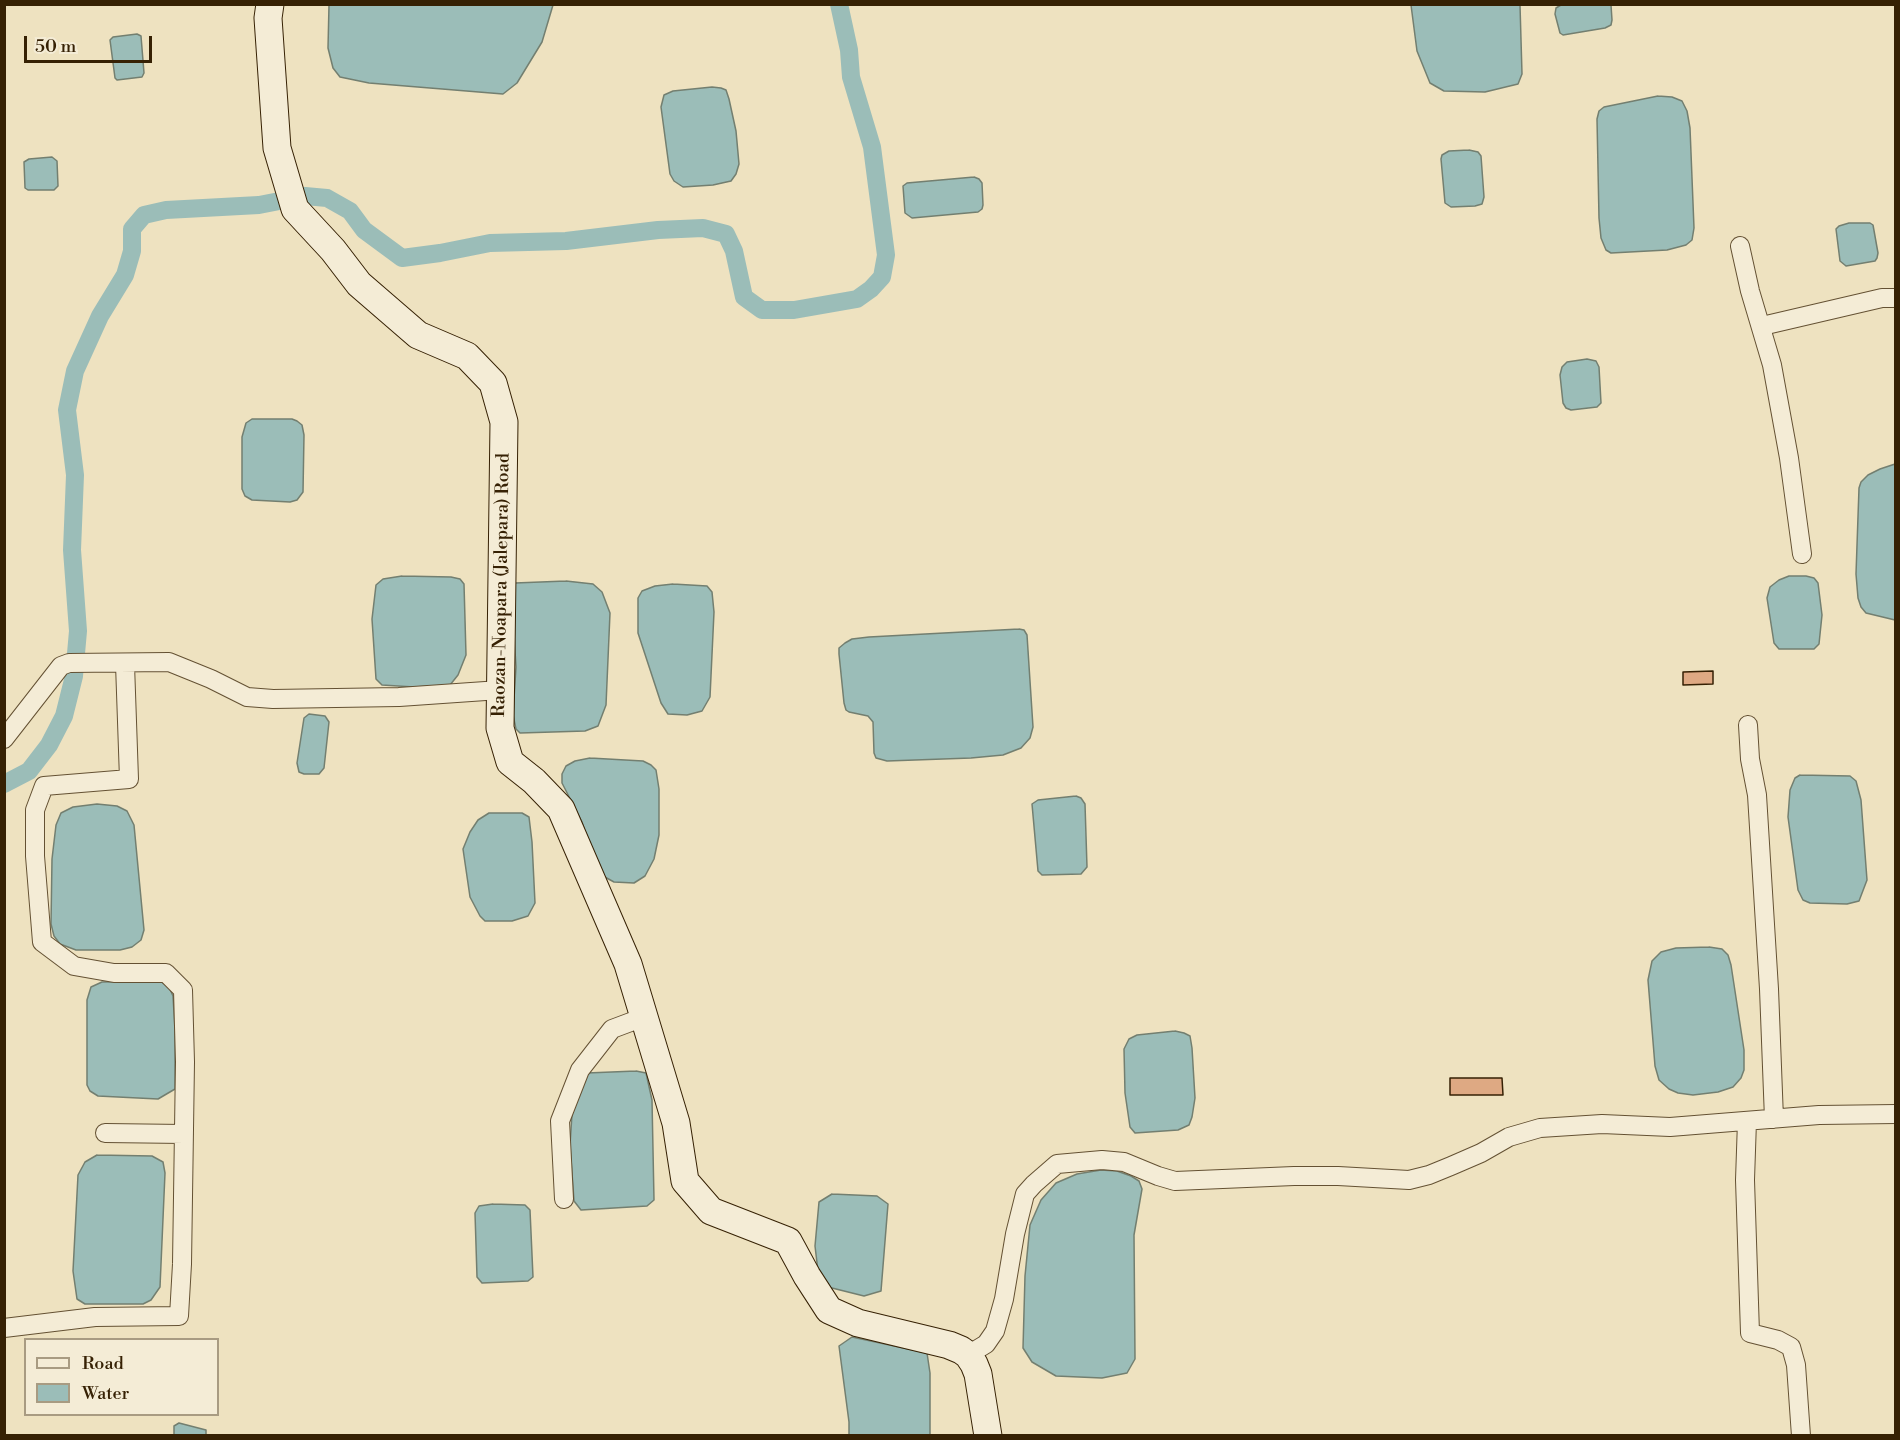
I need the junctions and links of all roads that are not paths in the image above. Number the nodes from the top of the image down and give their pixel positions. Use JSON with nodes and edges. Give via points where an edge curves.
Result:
{"nodes":[{"id":1,"x":270,"y":4,"type":"edge"},
{"id":2,"x":1740,"y":246,"type":"dead end"},
{"id":3,"x":1896,"y":298,"type":"edge"},
{"id":4,"x":1762,"y":326,"type":"junction"},
{"id":5,"x":1802,"y":554,"type":"dead end"},
{"id":6,"x":125,"y":663,"type":"junction"},
{"id":7,"x":501,"y":690,"type":"junction"},
{"id":8,"x":1748,"y":725,"type":"dead end"},
{"id":9,"x":4,"y":739,"type":"edge"},
{"id":10,"x":644,"y":1017,"type":"junction"},
{"id":11,"x":1896,"y":1114,"type":"edge"},
{"id":12,"x":1774,"y":1119,"type":"junction"},
{"id":13,"x":1747,"y":1121,"type":"junction"},
{"id":14,"x":105,"y":1133,"type":"dead end"},
{"id":15,"x":184,"y":1134,"type":"junction"},
{"id":16,"x":564,"y":1200,"type":"dead end"},
{"id":17,"x":4,"y":1328,"type":"edge"},
{"id":18,"x":968,"y":1355,"type":"junction"},
{"id":19,"x":988,"y":1436,"type":"edge"},
{"id":20,"x":1801,"y":1436,"type":"edge"}],
"edges":[{"from":1,"to":7,"type":"main road","name":"Raozan-Noapara (Jalepara) Road","via":[[277,148],[292,198],[359,284],[418,335],[467,356],[493,383],[504,422]]},
{"from":2,"to":4,"type":"street"},
{"from":3,"to":4,"type":"street"},
{"from":4,"to":5,"type":"street","via":[[1783,418]]},
{"from":6,"to":7,"type":"street","via":[[169,662],[247,697],[273,699]]},
{"from":6,"to":9,"type":"street","via":[[61,666]]},
{"from":6,"to":15,"type":"street","via":[[129,779],[44,786],[35,810],[42,942],[74,966],[114,973],[166,973],[183,990]]},
{"from":7,"to":10,"type":"main road","name":"Raozan-Noapara (Jalepara) Road","via":[[500,728],[510,762],[561,809],[628,964]]},
{"from":8,"to":12,"type":"street","via":[[1757,795]]},
{"from":10,"to":16,"type":"street","via":[[612,1029],[580,1070],[560,1121]]},
{"from":10,"to":18,"type":"main road","name":"Raozan-Noapara (Jalepara) Road","via":[[676,1123],[685,1180],[711,1211],[788,1241],[829,1310],[858,1323],[949,1346]]},
{"from":11,"to":12,"type":"street"},
{"from":12,"to":13,"type":"street"},
{"from":13,"to":18,"type":"street","via":[[1670,1127],[1602,1124],[1540,1128],[1509,1137],[1429,1175],[1409,1180],[1294,1176],[1175,1181],[1124,1162],[1057,1164],[1025,1194],[995,1331],[986,1344]]},
{"from":13,"to":20,"type":"street","via":[[1750,1333],[1791,1347]]},
{"from":14,"to":15,"type":"street"},
{"from":15,"to":17,"type":"street","via":[[179,1316],[95,1317]]},
{"from":18,"to":19,"type":"main road","via":[[978,1374]]}]}
